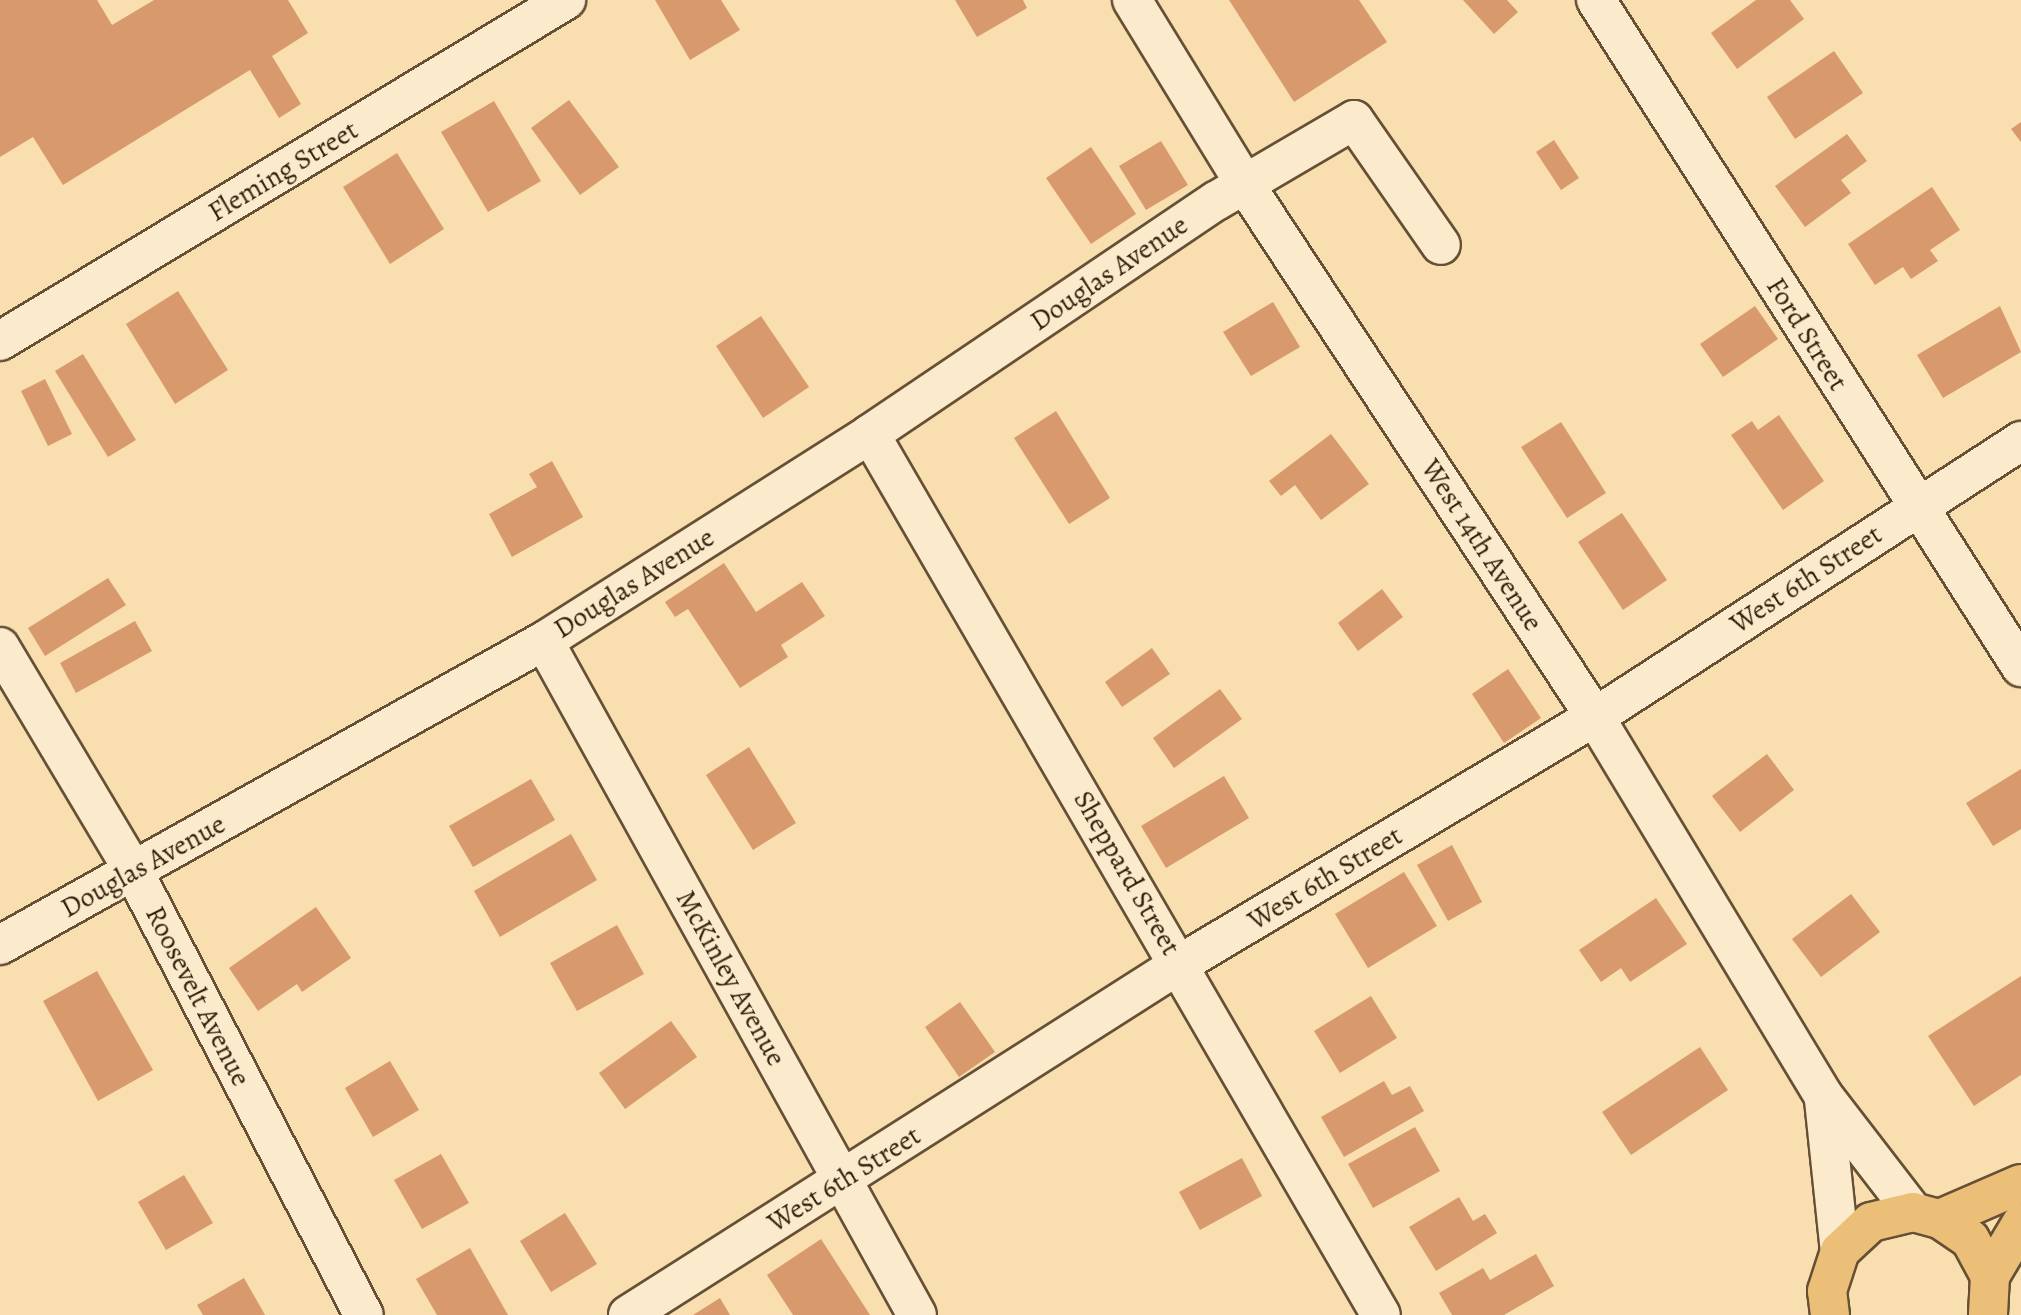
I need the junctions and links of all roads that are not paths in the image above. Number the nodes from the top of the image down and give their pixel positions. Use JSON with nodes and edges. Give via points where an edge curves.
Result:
{"nodes":[{"id":1,"x":566,"y":0,"type":"edge"},
{"id":2,"x":1132,"y":0,"type":"edge"},
{"id":3,"x":1596,"y":0,"type":"edge"},
{"id":4,"x":1246,"y":186,"type":"junction"},
{"id":5,"x":1441,"y":245,"type":"dead end"},
{"id":6,"x":0,"y":341,"type":"edge"},
{"id":7,"x":870,"y":433,"type":"junction"},
{"id":8,"x":2021,"y":441,"type":"edge"},
{"id":9,"x":1916,"y":508,"type":"junction"},
{"id":10,"x":544,"y":641,"type":"junction"},
{"id":11,"x":0,"y":647,"type":"edge"},
{"id":12,"x":2021,"y":667,"type":"edge"},
{"id":13,"x":1595,"y":717,"type":"junction"},
{"id":14,"x":134,"y":872,"type":"junction"},
{"id":15,"x":0,"y":945,"type":"edge"},
{"id":16,"x":1180,"y":964,"type":"junction"},
{"id":17,"x":1823,"y":1095,"type":"junction"},
{"id":18,"x":843,"y":1180,"type":"junction"},
{"id":19,"x":2021,"y":1184,"type":"edge"},
{"id":20,"x":1926,"y":1216,"type":"junction"},
{"id":21,"x":2021,"y":1224,"type":"edge"},
{"id":22,"x":1840,"y":1251,"type":"junction"},
{"id":23,"x":1990,"y":1276,"type":"junction"},
{"id":24,"x":1829,"y":1314,"type":"edge"},
{"id":25,"x":364,"y":1315,"type":"edge"},
{"id":26,"x":628,"y":1315,"type":"edge"},
{"id":27,"x":917,"y":1315,"type":"edge"},
{"id":28,"x":1381,"y":1315,"type":"edge"},
{"id":29,"x":1988,"y":1315,"type":"edge"}],
"edges":[{"from":1,"to":6,"type":"street","name":"Fleming Street"},
{"from":2,"to":4,"type":"street","name":"West 14th Avenue"},
{"from":3,"to":9,"type":"street","name":"Ford Street"},
{"from":4,"to":5,"type":"street","name":"Douglas Avenue","via":[[1354,120]]},
{"from":4,"to":7,"type":"street","name":"Douglas Avenue"},
{"from":4,"to":13,"type":"street","name":"West 14th Avenue"},
{"from":7,"to":10,"type":"street","name":"Douglas Avenue"},
{"from":7,"to":16,"type":"street","name":"Sheppard Street"},
{"from":8,"to":9,"type":"street","name":"West 6th Street"},
{"from":9,"to":12,"type":"street","name":"Ford Street"},
{"from":9,"to":13,"type":"street","name":"West 6th Street"},
{"from":10,"to":14,"type":"street","name":"Douglas Avenue"},
{"from":10,"to":18,"type":"street","name":"McKinley Avenue"},
{"from":11,"to":14,"type":"street","name":"Roosevelt Avenue"},
{"from":13,"to":16,"type":"street","name":"West 6th Street"},
{"from":13,"to":17,"type":"street","name":"West 14th Avenue"},
{"from":14,"to":15,"type":"street","name":"Douglas Avenue"},
{"from":14,"to":25,"type":"street","name":"Roosevelt Avenue"},
{"from":16,"to":18,"type":"street","name":"West 6th Street"},
{"from":16,"to":28,"type":"street","name":"Sheppard Street"},
{"from":17,"to":20,"type":"street","name":"West 14th Avenue"},
{"from":17,"to":22,"type":"street","name":"West 14th Avenue"},
{"from":18,"to":26,"type":"street","name":"West 6th Street"},
{"from":18,"to":27,"type":"street","name":"McKinley Avenue"},
{"from":19,"to":20,"type":"main road"},
{"from":20,"to":22,"type":"main road","via":[[1871,1222]]},
{"from":20,"to":23,"type":"main road","via":[[1970,1239]]},
{"from":21,"to":23,"type":"main road"},
{"from":22,"to":24,"type":"main road","via":[[1827,1291]]},
{"from":23,"to":29,"type":"main road"}]}
